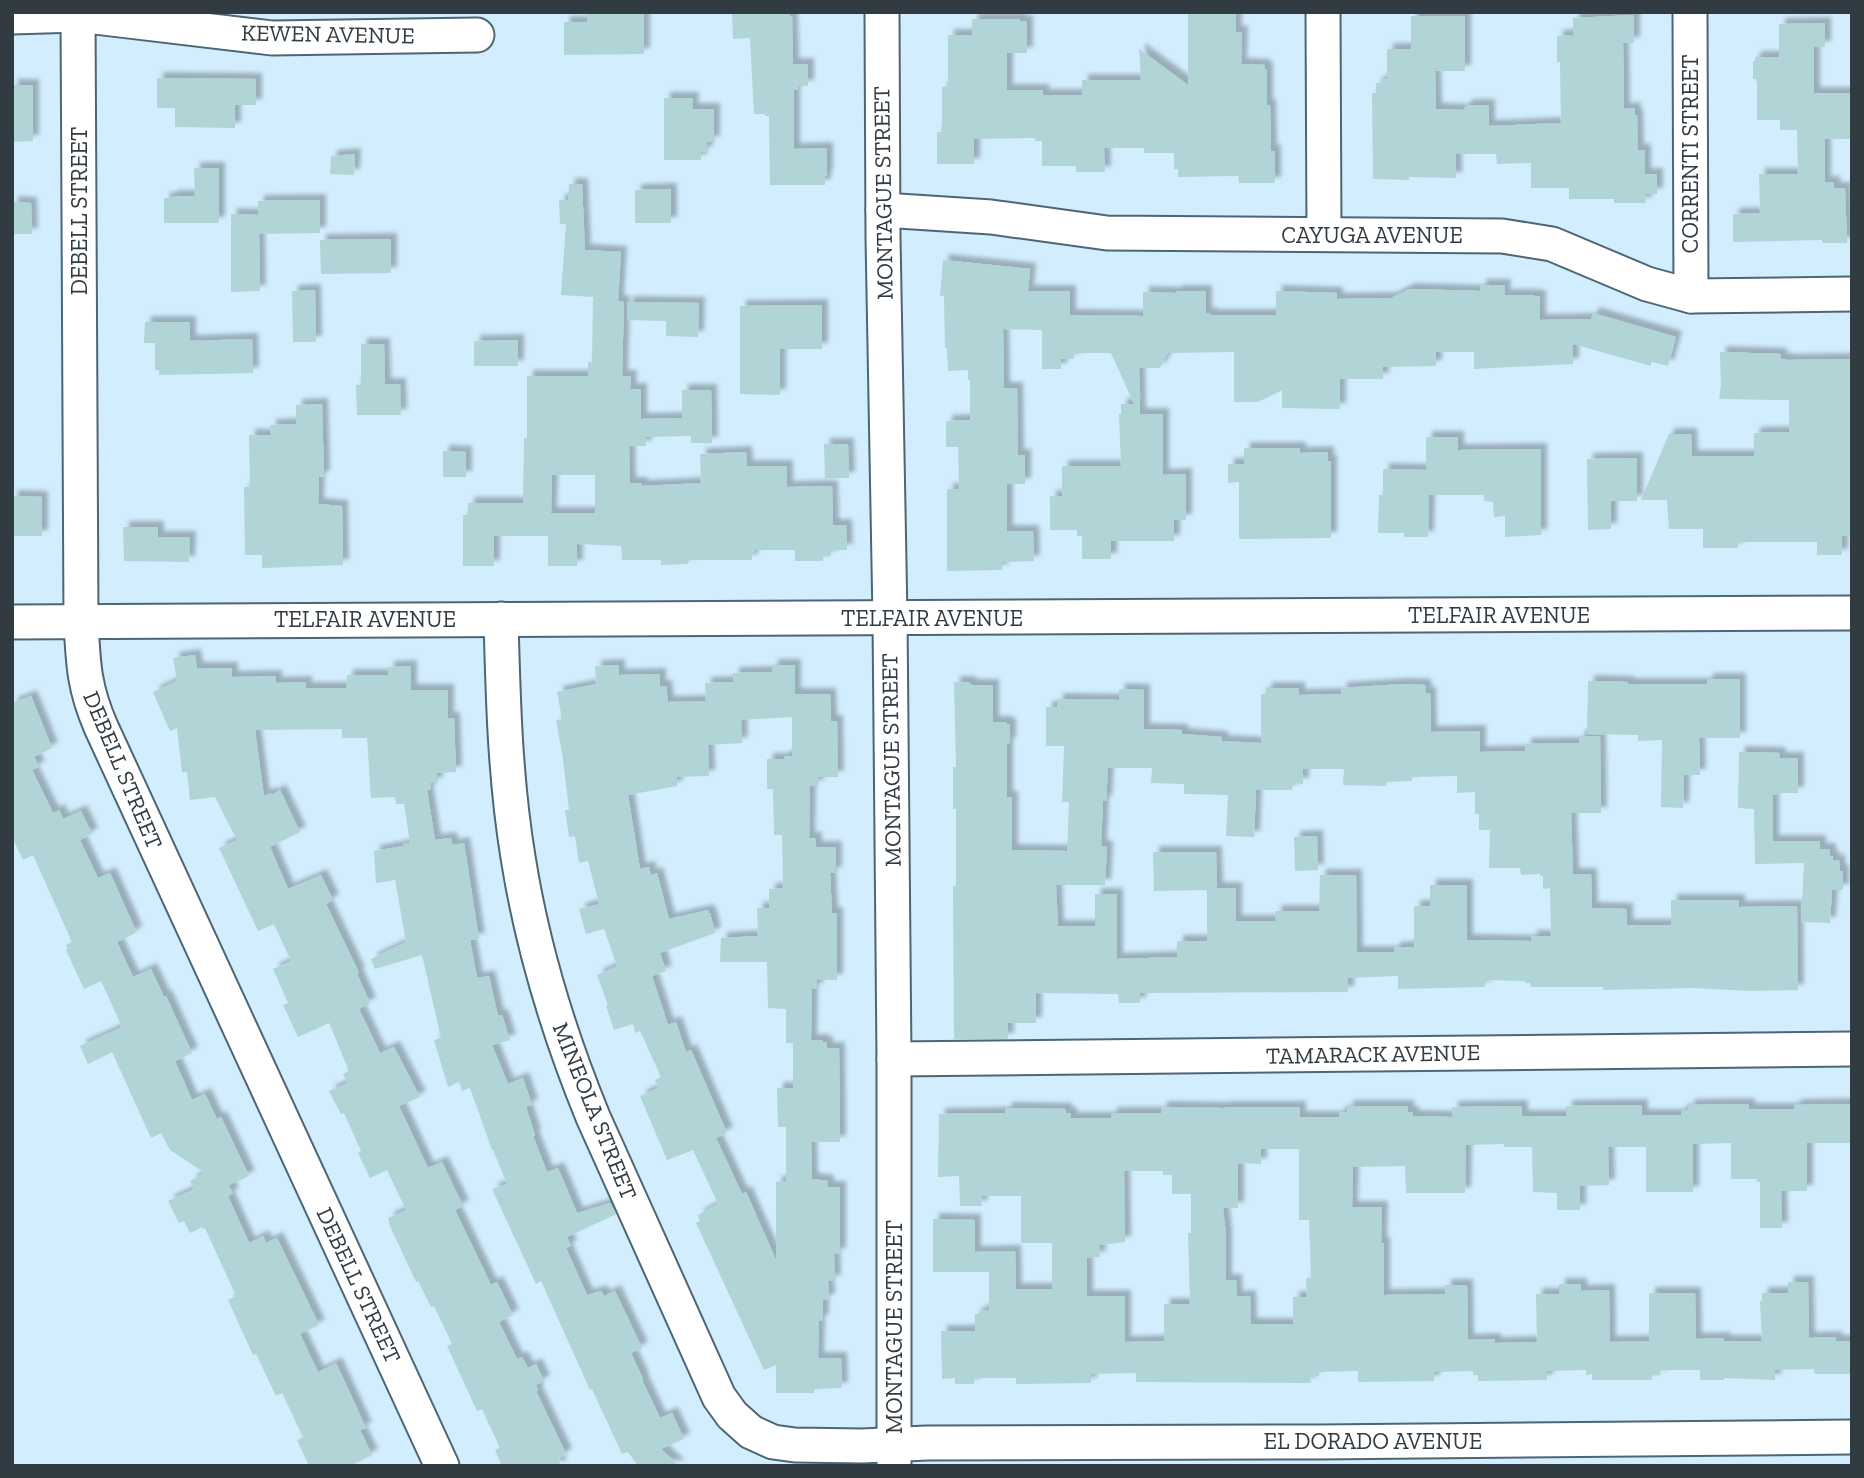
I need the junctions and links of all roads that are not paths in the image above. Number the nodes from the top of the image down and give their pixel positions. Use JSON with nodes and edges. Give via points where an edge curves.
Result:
{"nodes":[{"id":1,"x":882,"y":12,"type":"edge"},
{"id":2,"x":1323,"y":12,"type":"edge"},
{"id":3,"x":1690,"y":12,"type":"edge"},
{"id":4,"x":78,"y":13,"type":"edge"},
{"id":5,"x":12,"y":17,"type":"edge"},
{"id":6,"x":477,"y":35,"type":"dead end"},
{"id":7,"x":883,"y":210,"type":"junction"},
{"id":8,"x":1324,"y":234,"type":"junction"},
{"id":9,"x":1852,"y":294,"type":"edge"},
{"id":10,"x":1691,"y":296,"type":"junction"},
{"id":11,"x":1852,"y":613,"type":"edge"},
{"id":12,"x":890,"y":618,"type":"junction"},
{"id":13,"x":501,"y":619,"type":"junction"},
{"id":14,"x":81,"y":621,"type":"junction"},
{"id":15,"x":12,"y":622,"type":"edge"},
{"id":16,"x":1852,"y":1049,"type":"edge"},
{"id":17,"x":894,"y":1059,"type":"junction"},
{"id":18,"x":1852,"y":1437,"type":"edge"},
{"id":19,"x":1318,"y":1454,"type":"edge"},
{"id":20,"x":894,"y":1455,"type":"edge"},
{"id":21,"x":442,"y":1466,"type":"edge"}],
"edges":[{"from":1,"to":7,"type":"street","name":"MONTAGUE STREET"},
{"from":2,"to":8,"type":"street"},
{"from":3,"to":10,"type":"street","name":"CORRENTI STREET"},
{"from":4,"to":5,"type":"street","name":"KEWEN AVENUE"},
{"from":4,"to":6,"type":"street","name":"KEWEN AVENUE","via":[[272,37]]},
{"from":4,"to":14,"type":"street","name":"DEBELL STREET"},
{"from":7,"to":8,"type":"street","name":"CAYUGA AVENUE","via":[[991,217],[1107,233]]},
{"from":7,"to":12,"type":"street","name":"MONTAGUE STREET"},
{"from":8,"to":10,"type":"street","name":"CAYUGA AVENUE","via":[[1502,236],[1552,244],[1647,284]]},
{"from":9,"to":10,"type":"street","name":"CAYUGA AVENUE"},
{"from":11,"to":12,"type":"street","name":"TELFAIR AVENUE"},
{"from":12,"to":13,"type":"street","name":"TELFAIR AVENUE"},
{"from":12,"to":17,"type":"street","name":"MONTAGUE STREET"},
{"from":13,"to":14,"type":"street","name":"TELFAIR AVENUE"},
{"from":13,"to":20,"type":"street","name":"MINEOLA STREET","via":[[512,811],[526,900],[548,988],[593,1117],[719,1397],[751,1432],[773,1442]]},
{"from":14,"to":15,"type":"street","name":"TELFAIR AVENUE"},
{"from":14,"to":21,"type":"street","name":"DEBELL STREET","via":[[85,682],[92,706]]},
{"from":16,"to":17,"type":"street","name":"TAMARACK AVENUE"},
{"from":17,"to":20,"type":"street","name":"MONTAGUE STREET"},
{"from":18,"to":19,"type":"street","name":"EL DORADO AVENUE"},
{"from":19,"to":20,"type":"street","name":"EL DORADO AVENUE"}]}
